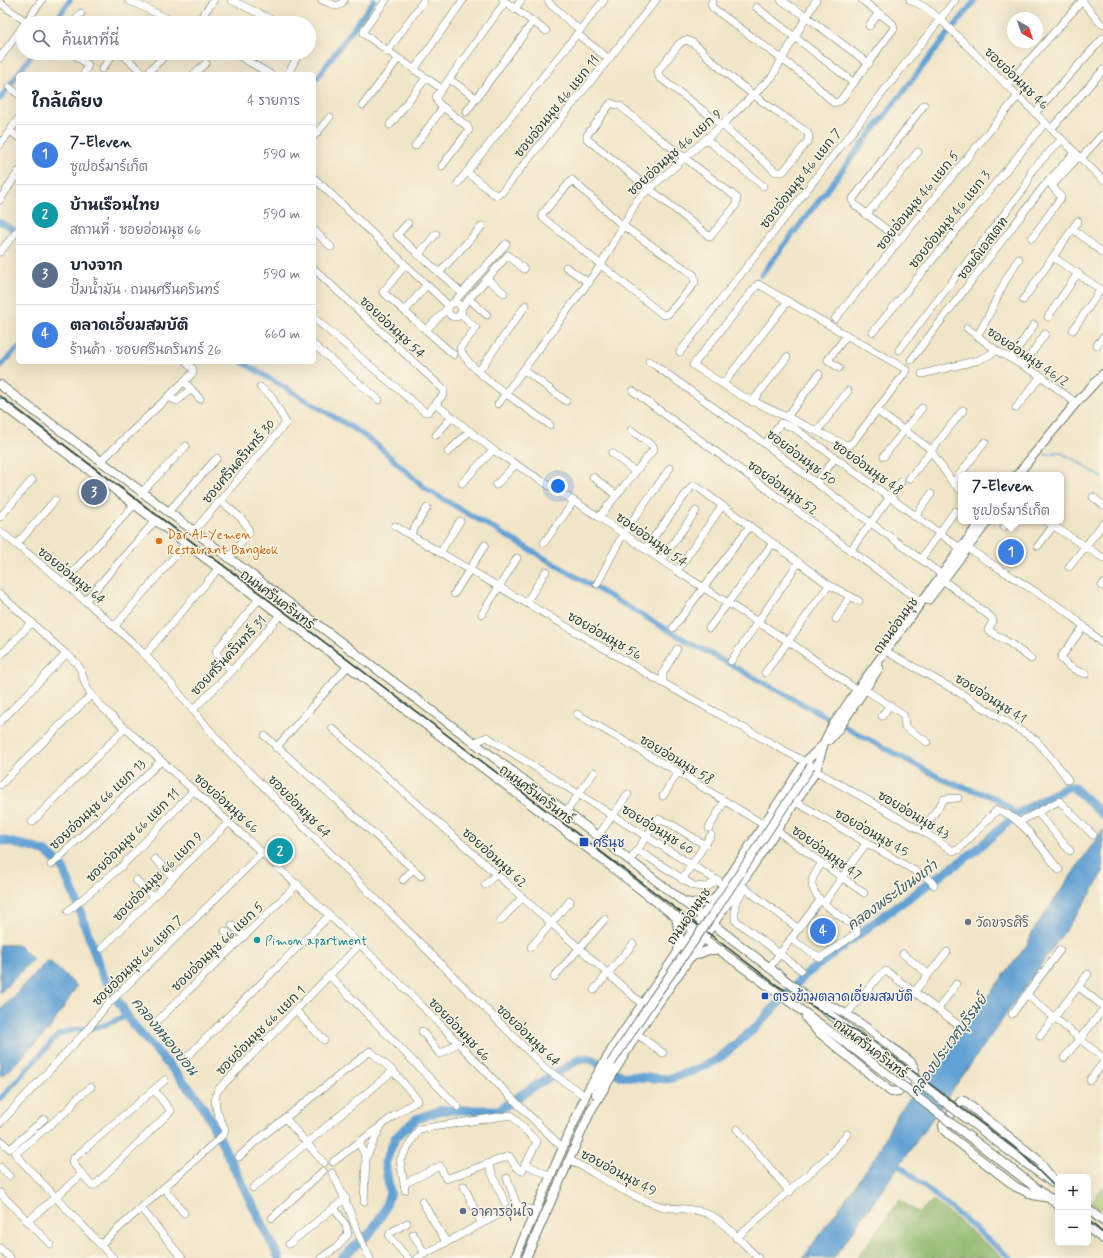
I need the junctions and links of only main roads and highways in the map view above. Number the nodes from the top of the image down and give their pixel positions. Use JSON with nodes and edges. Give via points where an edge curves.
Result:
{"nodes":[{"id":1,"x":1103,"y":374,"type":"edge"},
{"id":2,"x":1103,"y":382,"type":"edge"},
{"id":3,"x":0,"y":385,"type":"edge"},
{"id":4,"x":0,"y":403,"type":"edge"},
{"id":5,"x":1078,"y":404,"type":"junction"},
{"id":6,"x":1020,"y":472,"type":"edge"},
{"id":7,"x":1026,"y":472,"type":"edge"},
{"id":8,"x":979,"y":524,"type":"edge"},
{"id":9,"x":985,"y":524,"type":"edge"},
{"id":10,"x":964,"y":548,"type":"junction"},
{"id":11,"x":922,"y":603,"type":"junction"},
{"id":12,"x":300,"y":611,"type":"junction"},
{"id":13,"x":292,"y":624,"type":"junction"},
{"id":14,"x":861,"y":690,"type":"junction"},
{"id":15,"x":811,"y":766,"type":"junction"},
{"id":16,"x":721,"y":882,"type":"junction"},
{"id":17,"x":740,"y":888,"type":"junction"},
{"id":18,"x":714,"y":900,"type":"junction"},
{"id":19,"x":683,"y":902,"type":"junction"},
{"id":20,"x":724,"y":908,"type":"junction"},
{"id":21,"x":676,"y":916,"type":"junction"},
{"id":22,"x":702,"y":917,"type":"junction"},
{"id":23,"x":712,"y":925,"type":"junction"},
{"id":24,"x":693,"y":930,"type":"junction"},
{"id":25,"x":703,"y":938,"type":"junction"},
{"id":26,"x":731,"y":939,"type":"junction"},
{"id":27,"x":722,"y":950,"type":"junction"},
{"id":28,"x":678,"y":951,"type":"junction"},
{"id":29,"x":689,"y":957,"type":"junction"},
{"id":30,"x":667,"y":967,"type":"junction"},
{"id":31,"x":677,"y":974,"type":"junction"},
{"id":32,"x":811,"y":1001,"type":"junction"},
{"id":33,"x":803,"y":1012,"type":"junction"},
{"id":34,"x":601,"y":1079,"type":"junction"},
{"id":35,"x":581,"y":1108,"type":"junction"},
{"id":36,"x":590,"y":1112,"type":"junction"},
{"id":37,"x":1055,"y":1182,"type":"edge"},
{"id":38,"x":1055,"y":1184,"type":"edge"},
{"id":39,"x":1050,"y":1198,"type":"junction"},
{"id":40,"x":1055,"y":1202,"type":"edge"},
{"id":41,"x":1089,"y":1210,"type":"edge"},
{"id":42,"x":1103,"y":1221,"type":"edge"},
{"id":43,"x":1091,"y":1230,"type":"edge"},
{"id":44,"x":1103,"y":1239,"type":"edge"},
{"id":45,"x":515,"y":1258,"type":"edge"},
{"id":46,"x":526,"y":1258,"type":"edge"}],
"edges":[{"from":1,"to":5,"type":"main road"},
{"from":2,"to":5,"type":"main road"},
{"from":3,"to":12,"type":"main road","name":"ถนนศรีนครินทร์"},
{"from":4,"to":13,"type":"main road","name":"ถนนศรีนครินทร์"},
{"from":5,"to":6,"type":"main road"},
{"from":5,"to":7,"type":"main road"},
{"from":8,"to":10,"type":"main road","name":"ถนนอ่อนนุช"},
{"from":9,"to":10,"type":"main road","name":"ถนนอ่อนนุช"},
{"from":10,"to":11,"type":"main road","name":"ถนนอ่อนนุช"},
{"from":11,"to":14,"type":"main road","name":"ถนนอ่อนนุช"},
{"from":11,"to":14,"type":"main road","name":"ถนนอ่อนนุช","via":[[889,654]]},
{"from":12,"to":13,"type":"main road"},
{"from":12,"to":19,"type":"main road","name":"ถนนศรีนครินทร์"},
{"from":13,"to":21,"type":"main road","name":"ถนนศรีนครินทร์"},
{"from":14,"to":15,"type":"main road","name":"ถนนอ่อนนุช"},
{"from":15,"to":16,"type":"main road","name":"ถนนอ่อนนุช"},
{"from":15,"to":17,"type":"main road","name":"ถนนอ่อนนุช","via":[[796,802]]},
{"from":15,"to":34,"type":"main road","name":"ถนนอ่อนนุช","bridge":true},
{"from":16,"to":17,"type":"main road","via":[[726,891]]},
{"from":16,"to":18,"type":"main road","name":"ถนนอ่อนนุช"},
{"from":17,"to":20,"type":"main road","name":"ถนนอ่อนนุช"},
{"from":18,"to":19,"type":"main road","via":[[697,904]]},
{"from":18,"to":22,"type":"main road","name":"ถนนอ่อนนุช"},
{"from":19,"to":22,"type":"main road","name":"ถนนศรีนครินทร์"},
{"from":20,"to":23,"type":"main road","name":"ถนนอ่อนนุช"},
{"from":20,"to":26,"type":"main road","via":[[721,924]]},
{"from":21,"to":24,"type":"main road","name":"ถนนศรีนครินทร์"},
{"from":21,"to":28,"type":"main road","via":[[680,938]]},
{"from":22,"to":23,"type":"main road","name":"ถนนศรีนครินทร์"},
{"from":22,"to":24,"type":"main road","name":"ถนนอ่อนนุช"},
{"from":23,"to":25,"type":"main road","name":"ถนนอ่อนนุช"},
{"from":23,"to":26,"type":"main road","name":"ถนนศรีนครินทร์"},
{"from":24,"to":25,"type":"main road","name":"ถนนศรีนครินทร์"},
{"from":24,"to":28,"type":"main road","name":"ถนนอ่อนนุช"},
{"from":25,"to":27,"type":"main road","name":"ถนนศรีนครินทร์"},
{"from":25,"to":29,"type":"main road","name":"ถนนอ่อนนุช"},
{"from":26,"to":32,"type":"main road","name":"ถนนศรีนครินทร์"},
{"from":27,"to":29,"type":"main road","via":[[708,950]]},
{"from":27,"to":33,"type":"main road","name":"ถนนศรีนครินทร์"},
{"from":28,"to":30,"type":"main road","name":"ถนนอ่อนนุช"},
{"from":29,"to":31,"type":"main road","name":"ถนนอ่อนนุช"},
{"from":30,"to":31,"type":"main road","via":[[675,966]]},
{"from":30,"to":35,"type":"main road","name":"ถนนอ่อนนุช","via":[[615,1044],[591,1084]]},
{"from":31,"to":36,"type":"main road","name":"ถนนอ่อนนุช","via":[[627,1049]]},
{"from":32,"to":33,"type":"main road","via":[[825,1003],[846,1014],[913,1065],[915,1070],[899,1091],[891,1092],[817,1031]]},
{"from":32,"to":38,"type":"main road","name":"ถนนศรีนครินทร์","bridge":true},
{"from":33,"to":39,"type":"main road","name":"ถนนศรีนครินทร์","bridge":true},
{"from":34,"to":35,"type":"main road","name":"ถนนอ่อนนุช"},
{"from":34,"to":36,"type":"main road","name":"ถนนอ่อนนุช"},
{"from":35,"to":45,"type":"main road","name":"ถนนอ่อนนุช"},
{"from":36,"to":46,"type":"main road","name":"ถนนอ่อนนุช"},
{"from":37,"to":39,"type":"main road","via":[[1037,1159],[964,1101],[961,1101],[943,1125],[949,1135],[1016,1187]]},
{"from":39,"to":40,"type":"main road","name":"ถนนศรีนครินทร์"},
{"from":41,"to":42,"type":"main road"},
{"from":43,"to":44,"type":"main road"}]}
